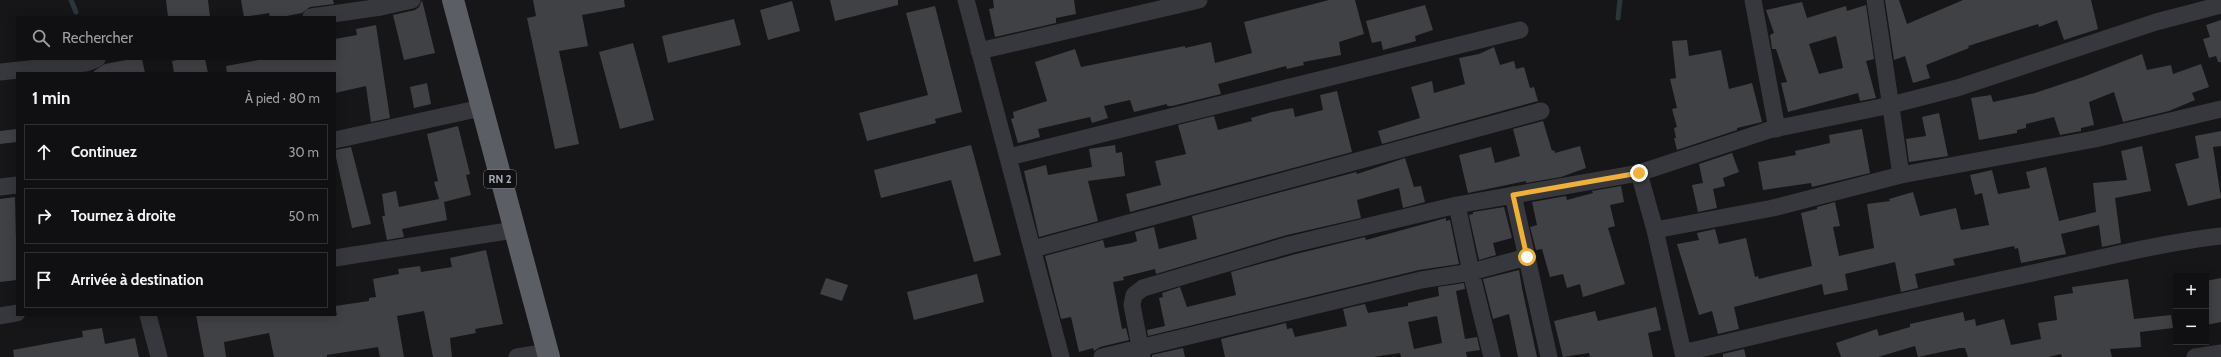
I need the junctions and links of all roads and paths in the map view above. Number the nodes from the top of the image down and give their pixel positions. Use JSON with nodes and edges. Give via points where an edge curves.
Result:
{"nodes":[{"id":1,"x":412,"y":0,"type":"edge"},
{"id":2,"x":454,"y":0,"type":"edge"},
{"id":3,"x":966,"y":0,"type":"edge"},
{"id":4,"x":1199,"y":0,"type":"edge"},
{"id":5,"x":1752,"y":0,"type":"edge"},
{"id":6,"x":1875,"y":0,"type":"edge"},
{"id":7,"x":2221,"y":5,"type":"edge"},
{"id":8,"x":318,"y":16,"type":"edge"},
{"id":9,"x":1520,"y":30,"type":"dead end"},
{"id":10,"x":979,"y":51,"type":"junction"},
{"id":11,"x":90,"y":65,"type":"edge"},
{"id":12,"x":0,"y":72,"type":"edge"},
{"id":13,"x":1891,"y":105,"type":"junction"},
{"id":14,"x":482,"y":108,"type":"junction"},
{"id":15,"x":2221,"y":109,"type":"edge"},
{"id":16,"x":1541,"y":111,"type":"dead end"},
{"id":17,"x":1777,"y":129,"type":"junction"},
{"id":18,"x":336,"y":140,"type":"edge"},
{"id":19,"x":1009,"y":157,"type":"junction"},
{"id":20,"x":1639,"y":173,"type":"junction"},
{"id":21,"x":1901,"y":175,"type":"junction"},
{"id":22,"x":16,"y":185,"type":"edge"},
{"id":23,"x":0,"y":187,"type":"edge"},
{"id":24,"x":1513,"y":195,"type":"junction"},
{"id":25,"x":1456,"y":205,"type":"junction"},
{"id":26,"x":514,"y":230,"type":"junction"},
{"id":27,"x":1655,"y":230,"type":"junction"},
{"id":28,"x":2221,"y":236,"type":"edge"},
{"id":29,"x":1033,"y":250,"type":"junction"},
{"id":30,"x":1527,"y":257,"type":"junction"},
{"id":31,"x":336,"y":258,"type":"edge"},
{"id":32,"x":1471,"y":272,"type":"junction"},
{"id":33,"x":16,"y":313,"type":"edge"},
{"id":34,"x":0,"y":316,"type":"edge"},
{"id":35,"x":148,"y":316,"type":"edge"},
{"id":36,"x":1141,"y":352,"type":"edge"},
{"id":37,"x":2221,"y":353,"type":"edge"},
{"id":38,"x":548,"y":354,"type":"edge"},
{"id":39,"x":1683,"y":355,"type":"edge"},
{"id":40,"x":159,"y":357,"type":"edge"},
{"id":41,"x":517,"y":357,"type":"edge"},
{"id":42,"x":1061,"y":357,"type":"edge"},
{"id":43,"x":1102,"y":357,"type":"edge"},
{"id":44,"x":1492,"y":357,"type":"edge"},
{"id":45,"x":1549,"y":357,"type":"edge"},
{"id":46,"x":2195,"y":357,"type":"edge"}],
"edges":[{"from":1,"to":8,"type":"street"},
{"from":2,"to":14,"type":"highway","number":"RN 2"},
{"from":3,"to":10,"type":"street"},
{"from":4,"to":10,"type":"street"},
{"from":5,"to":17,"type":"street"},
{"from":6,"to":13,"type":"street"},
{"from":7,"to":13,"type":"street","via":[[2156,22],[1964,85]]},
{"from":9,"to":19,"type":"street"},
{"from":10,"to":19,"type":"street"},
{"from":11,"to":12,"type":"street"},
{"from":13,"to":17,"type":"street"},
{"from":13,"to":21,"type":"street"},
{"from":14,"to":18,"type":"street"},
{"from":14,"to":26,"type":"highway","number":"RN 2"},
{"from":15,"to":21,"type":"street","via":[[2095,139]]},
{"from":16,"to":29,"type":"street"},
{"from":17,"to":20,"type":"street"},
{"from":19,"to":29,"type":"street"},
{"from":20,"to":24,"type":"street"},
{"from":20,"to":27,"type":"street"},
{"from":21,"to":27,"type":"street","via":[[1773,208]]},
{"from":22,"to":23,"type":"street"},
{"from":24,"to":25,"type":"street"},
{"from":24,"to":30,"type":"street"},
{"from":25,"to":32,"type":"street"},
{"from":25,"to":36,"type":"street","via":[[1289,245],[1143,288],[1134,295],[1132,305]]},
{"from":26,"to":31,"type":"street"},
{"from":26,"to":38,"type":"highway","number":"RN 2"},
{"from":27,"to":39,"type":"street"},
{"from":28,"to":39,"type":"street","via":[[2191,240],[1838,315]]},
{"from":29,"to":42,"type":"street"},
{"from":30,"to":32,"type":"street"},
{"from":30,"to":45,"type":"street"},
{"from":32,"to":36,"type":"street","via":[[1421,280]]},
{"from":32,"to":44,"type":"street"},
{"from":33,"to":34,"type":"street"},
{"from":35,"to":40,"type":"street"},
{"from":36,"to":43,"type":"street"},
{"from":37,"to":46,"type":"street"},
{"from":38,"to":41,"type":"street"}]}
